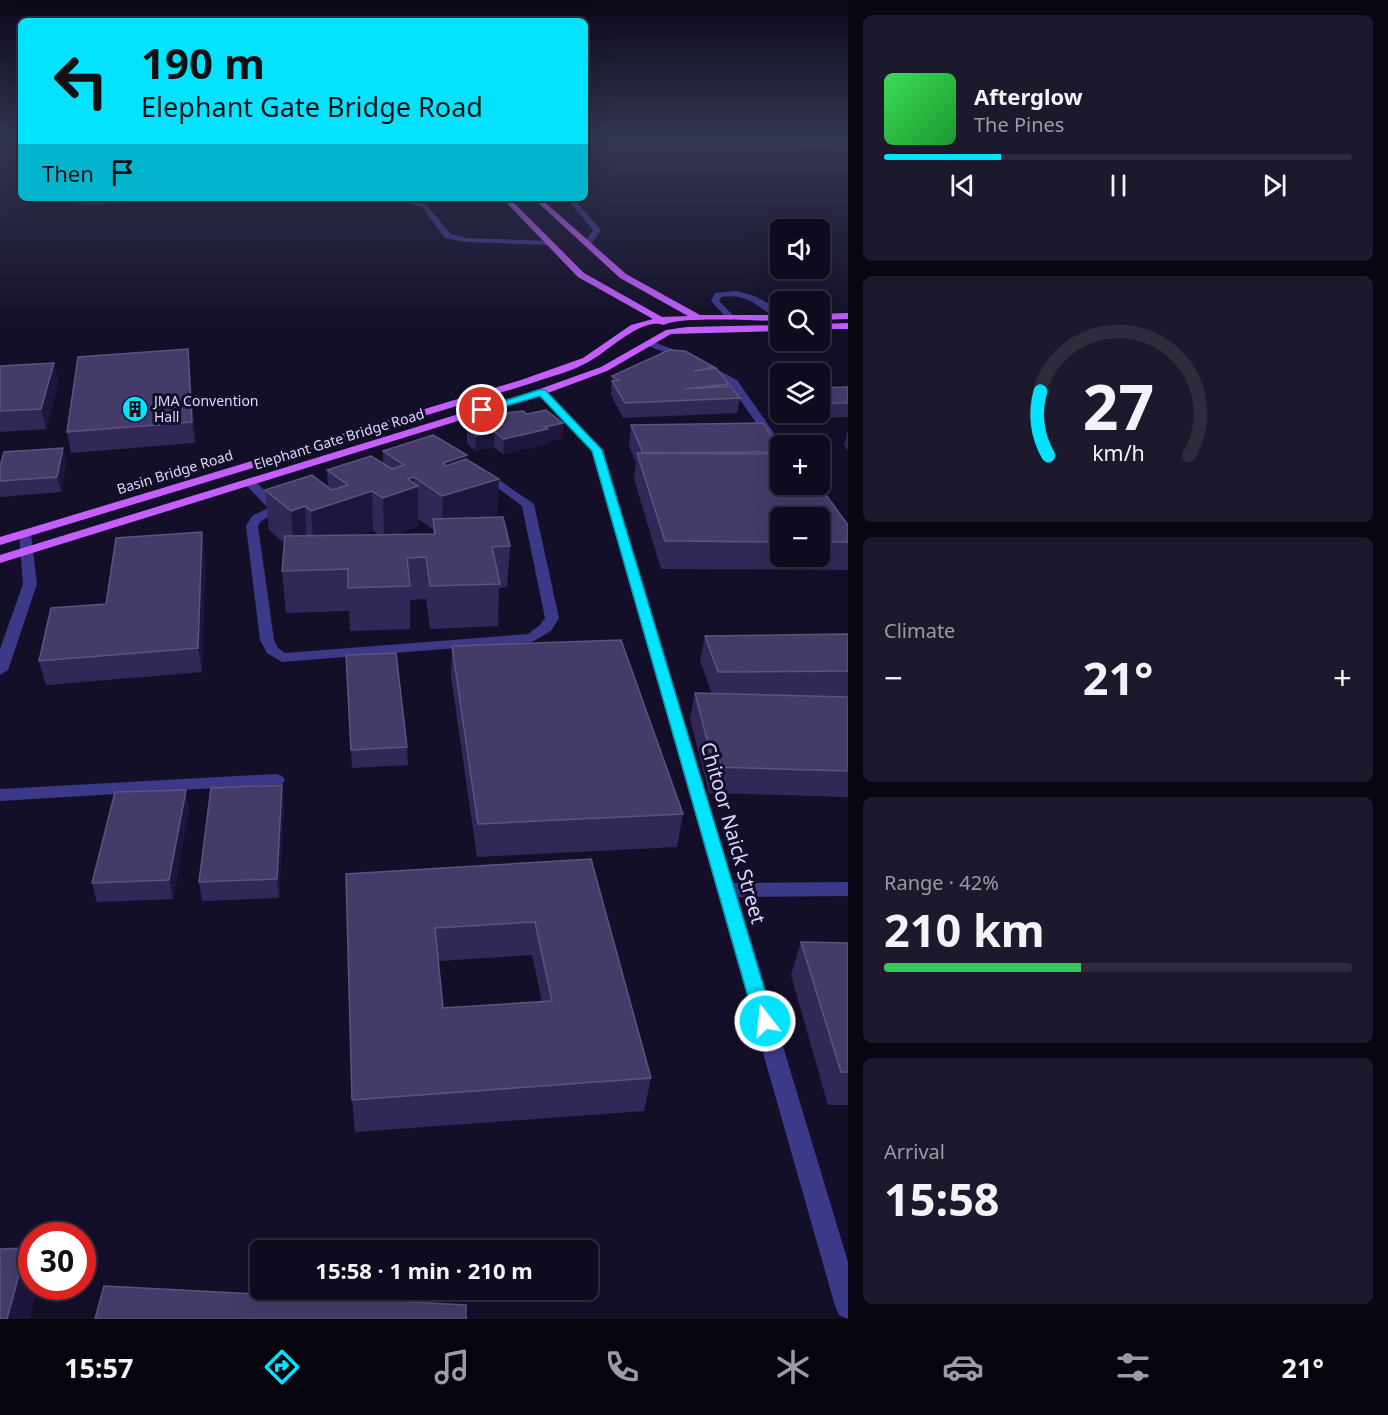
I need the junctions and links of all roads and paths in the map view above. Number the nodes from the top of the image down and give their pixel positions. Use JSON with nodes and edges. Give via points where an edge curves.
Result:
{"nodes":[{"id":1,"x":413,"y":203,"type":"edge"},
{"id":2,"x":510,"y":203,"type":"edge"},
{"id":3,"x":542,"y":203,"type":"edge"},
{"id":4,"x":573,"y":203,"type":"edge"},
{"id":5,"x":550,"y":243,"type":"junction"},
{"id":6,"x":587,"y":244,"type":"junction"},
{"id":7,"x":663,"y":298,"type":"junction"},
{"id":8,"x":770,"y":309,"type":"edge"},
{"id":9,"x":848,"y":316,"type":"edge"},
{"id":10,"x":770,"y":317,"type":"edge"},
{"id":11,"x":830,"y":317,"type":"edge"},
{"id":12,"x":699,"y":318,"type":"junction"},
{"id":13,"x":732,"y":318,"type":"junction"},
{"id":14,"x":661,"y":320,"type":"junction"},
{"id":15,"x":718,"y":324,"type":"junction"},
{"id":16,"x":848,"y":326,"type":"edge"},
{"id":17,"x":770,"y":327,"type":"edge"},
{"id":18,"x":830,"y":327,"type":"edge"},
{"id":19,"x":679,"y":330,"type":"junction"},
{"id":20,"x":651,"y":344,"type":"junction"},
{"id":21,"x":542,"y":392,"type":"junction"},
{"id":22,"x":770,"y":435,"type":"edge"},
{"id":23,"x":467,"y":466,"type":"edge"},
{"id":24,"x":249,"y":482,"type":"junction"},
{"id":25,"x":297,"y":502,"type":"edge"},
{"id":26,"x":276,"y":509,"type":"junction"},
{"id":27,"x":25,"y":534,"type":"junction"},
{"id":28,"x":0,"y":541,"type":"edge"},
{"id":29,"x":26,"y":550,"type":"junction"},
{"id":30,"x":0,"y":559,"type":"edge"},
{"id":31,"x":0,"y":670,"type":"edge"},
{"id":32,"x":276,"y":780,"type":"dead end"},
{"id":33,"x":0,"y":795,"type":"edge"},
{"id":34,"x":848,"y":889,"type":"edge"},
{"id":35,"x":726,"y":890,"type":"junction"},
{"id":36,"x":848,"y":1306,"type":"edge"}],
"edges":[{"from":1,"to":5,"type":"street","via":[[424,206],[448,236]]},
{"from":2,"to":5,"type":"main road","name":"Elephant Gate Bridge Road"},
{"from":3,"to":6,"type":"main road","name":"Elephant Gate Bridge Road"},
{"from":4,"to":6,"type":"street","via":[[597,230]]},
{"from":5,"to":14,"type":"main road","name":"Elephant Gate Bridge Road","via":[[580,275]]},
{"from":6,"to":7,"type":"main road","name":"Elephant Gate Bridge Road","via":[[623,276]]},
{"from":7,"to":12,"type":"main road","name":"Elephant Gate Bridge Road"},
{"from":7,"to":15,"type":"main road"},
{"from":8,"to":13,"type":"street","via":[[755,296],[718,295],[715,301]]},
{"from":9,"to":11,"type":"main road"},
{"from":10,"to":13,"type":"main road","name":"Elephant Gate Bridge Road"},
{"from":12,"to":14,"type":"main road","name":"Elephant Gate Bridge Road"},
{"from":12,"to":15,"type":"main road","name":"Elephant Gate Bridge Road"},
{"from":13,"to":15,"type":"main road","name":"Elephant Gate Bridge Road"},
{"from":14,"to":19,"type":"main road","name":"Elephant Gate Bridge Road"},
{"from":14,"to":27,"type":"main road","name":"Basin Bridge Road","via":[[634,327],[586,360],[525,382]]},
{"from":15,"to":17,"type":"main road","name":"Elephant Gate Bridge Road"},
{"from":15,"to":19,"type":"main road","name":"Elephant Gate Bridge Road"},
{"from":16,"to":18,"type":"main road"},
{"from":19,"to":20,"type":"main road","name":"Elephant Gate Bridge Road"},
{"from":20,"to":21,"type":"main road","name":"Elephant Gate Bridge Road","via":[[604,369]]},
{"from":20,"to":22,"type":"street","via":[[693,360],[733,382]]},
{"from":21,"to":24,"type":"main road","name":"Elephant Gate Bridge Road"},
{"from":21,"to":35,"type":"street","name":"Chitoor Naick Street","via":[[597,450]]},
{"from":23,"to":26,"type":"street","via":[[483,472],[528,504],[552,618],[532,638],[282,658],[267,640],[252,526],[256,519]]},
{"from":24,"to":26,"type":"street"},
{"from":24,"to":29,"type":"main road","name":"Elephant Gate Bridge Road"},
{"from":25,"to":26,"type":"street"},
{"from":27,"to":28,"type":"main road","name":"Basin Bridge Road"},
{"from":27,"to":29,"type":"street"},
{"from":29,"to":30,"type":"main road","name":"Elephant Gate Bridge Road"},
{"from":29,"to":31,"type":"street","via":[[30,584]]},
{"from":32,"to":33,"type":"street"},
{"from":34,"to":35,"type":"street"},
{"from":35,"to":36,"type":"street","name":"Chitoor Naick Street"}]}
